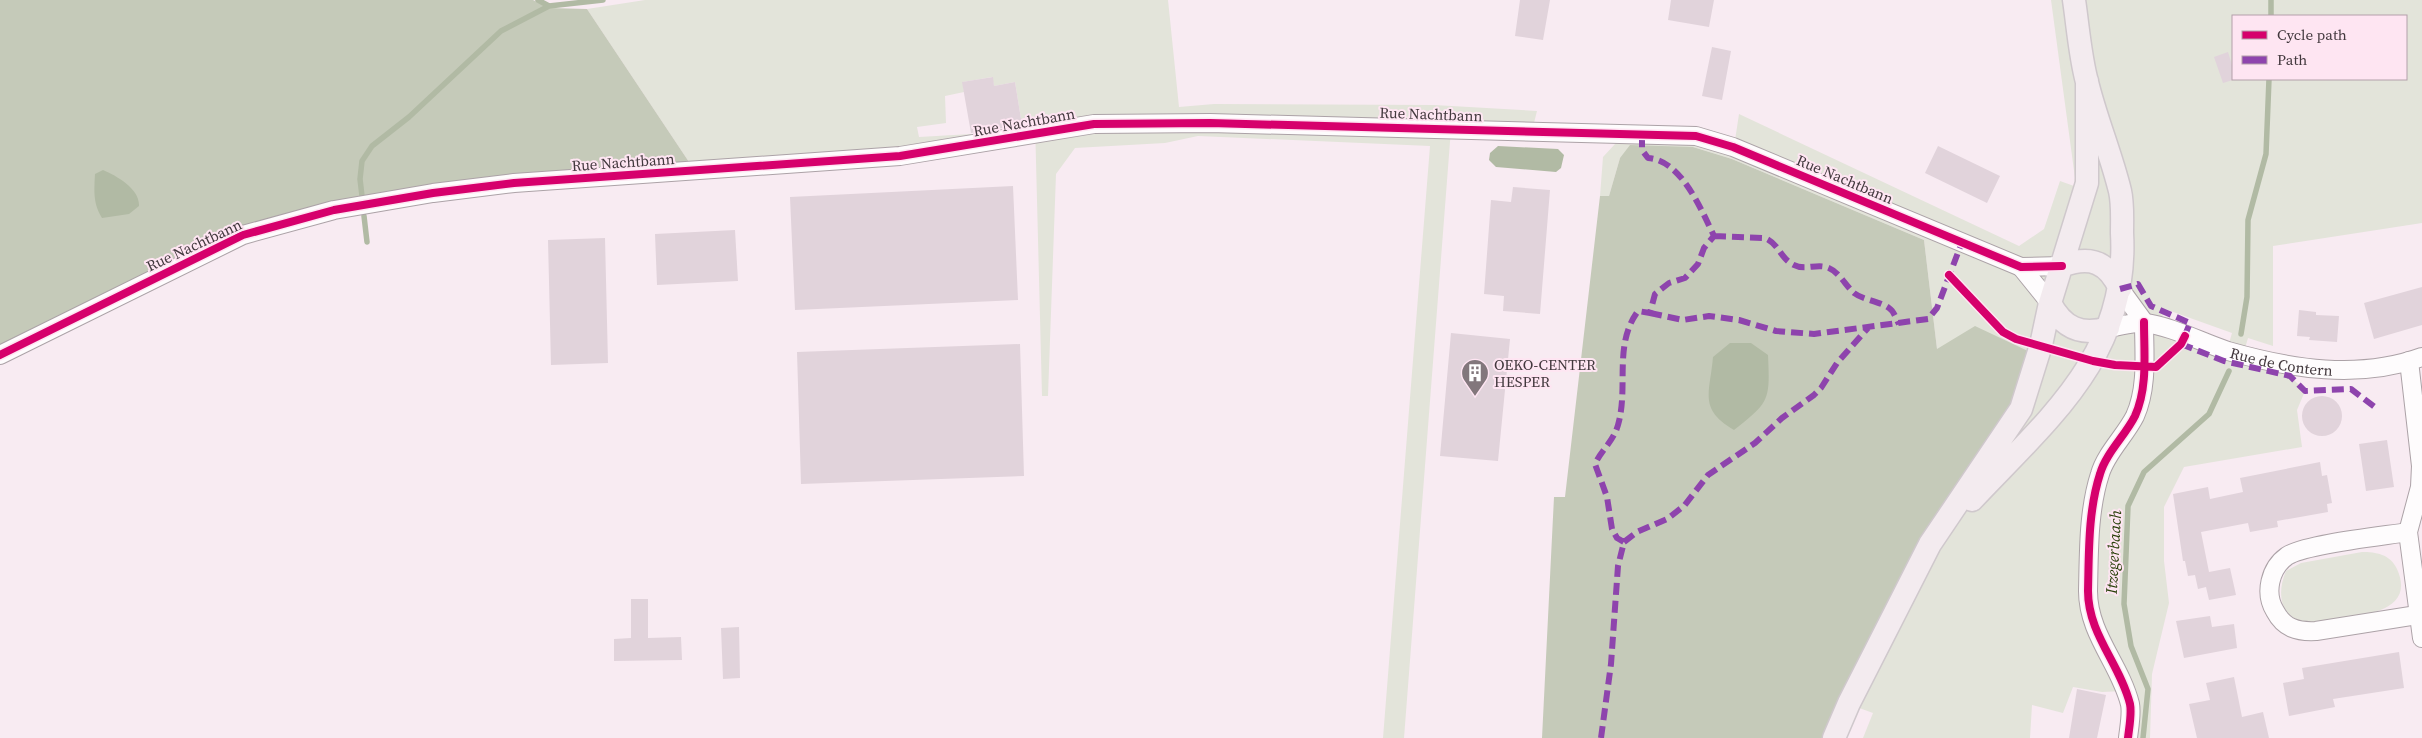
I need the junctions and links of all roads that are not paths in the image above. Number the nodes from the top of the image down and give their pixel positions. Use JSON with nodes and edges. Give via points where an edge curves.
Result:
{"nodes":[{"id":1,"x":2074,"y":0,"type":"edge"},
{"id":2,"x":2087,"y":81,"type":"junction"},
{"id":3,"x":2062,"y":266,"type":"junction"},
{"id":4,"x":2021,"y":267,"type":"junction"},
{"id":5,"x":2120,"y":288,"type":"junction"},
{"id":6,"x":2050,"y":303,"type":"junction"},
{"id":7,"x":2144,"y":322,"type":"junction"},
{"id":8,"x":2108,"y":328,"type":"junction"},
{"id":9,"x":0,"y":355,"type":"edge"},
{"id":10,"x":2416,"y":359,"type":"edge"},
{"id":11,"x":2408,"y":532,"type":"junction"},
{"id":12,"x":1930,"y":544,"type":"junction"},
{"id":13,"x":2418,"y":615,"type":"junction"},
{"id":14,"x":2422,"y":638,"type":"edge"},
{"id":15,"x":1834,"y":738,"type":"edge"},
{"id":16,"x":2128,"y":738,"type":"edge"}],
"edges":[{"from":1,"to":2,"type":"main road"},
{"from":2,"to":3,"type":"main road","via":[[2088,183]]},
{"from":2,"to":5,"type":"main road","via":[[2120,193],[2123,248]]},
{"from":3,"to":4,"type":"street","name":"Rue Nachtbann"},
{"from":3,"to":5,"type":"main road","via":[[2076,260],[2090,260],[2114,275]]},
{"from":3,"to":6,"type":"main road"},
{"from":4,"to":6,"type":"street","name":"Rue Nachtbann"},
{"from":4,"to":9,"type":"street","name":"Rue Nachtbann","via":[[1734,147],[1696,136],[1210,123],[1094,124],[900,156],[514,183],[334,210],[243,235]]},
{"from":5,"to":7,"type":"street"},
{"from":5,"to":8,"type":"main road"},
{"from":6,"to":8,"type":"main road","via":[[2056,316],[2067,326],[2094,332]]},
{"from":6,"to":12,"type":"main road","via":[[2041,346],[2021,410]]},
{"from":7,"to":8,"type":"street","name":"Rue de Contern"},
{"from":7,"to":10,"type":"street","name":"Rue de Contern","via":[[2227,350],[2304,368],[2348,370]]},
{"from":7,"to":16,"type":"street","via":[[2143,395],[2100,472],[2092,502],[2088,593],[2090,613],[2097,632],[2130,706]]},
{"from":8,"to":12,"type":"main road","via":[[2093,361],[2058,410]]},
{"from":10,"to":11,"type":"street","via":[[2420,480]]},
{"from":11,"to":13,"type":"street"},
{"from":11,"to":13,"type":"street","via":[[2306,549],[2286,556],[2270,578],[2268,593],[2281,622],[2302,632]]},
{"from":12,"to":15,"type":"main road"},
{"from":13,"to":14,"type":"street"}]}
